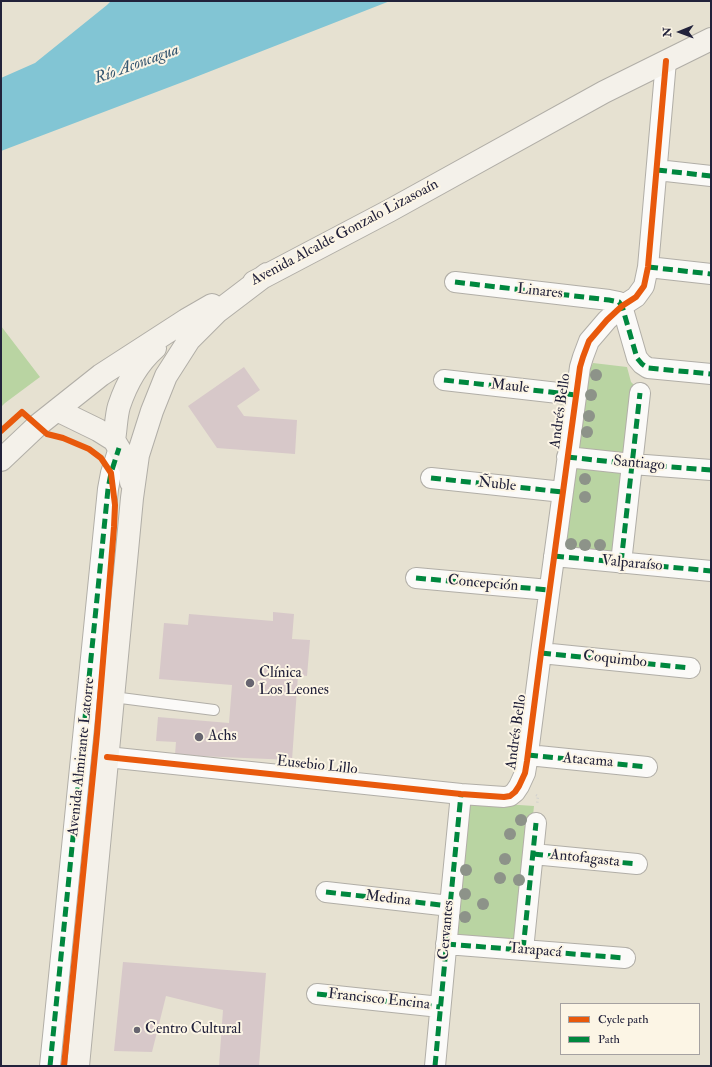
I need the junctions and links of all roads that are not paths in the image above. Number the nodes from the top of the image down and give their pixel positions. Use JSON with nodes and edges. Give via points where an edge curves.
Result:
{"nodes":[{"id":1,"x":711,"y":39,"type":"edge"},
{"id":2,"x":666,"y":61,"type":"junction"},
{"id":3,"x":657,"y":170,"type":"junction"},
{"id":4,"x":711,"y":176,"type":"edge"},
{"id":5,"x":648,"y":267,"type":"junction"},
{"id":6,"x":267,"y":274,"type":"junction"},
{"id":7,"x":711,"y":274,"type":"edge"},
{"id":8,"x":455,"y":282,"type":"dead end"},
{"id":9,"x":622,"y":306,"type":"junction"},
{"id":10,"x":186,"y":320,"type":"junction"},
{"id":11,"x":711,"y":374,"type":"edge"},
{"id":12,"x":444,"y":380,"type":"dead end"},
{"id":13,"x":640,"y":393,"type":"dead end"},
{"id":14,"x":576,"y":394,"type":"junction"},
{"id":15,"x":57,"y":410,"type":"junction"},
{"id":16,"x":117,"y":444,"type":"junction"},
{"id":17,"x":567,"y":456,"type":"junction"},
{"id":18,"x":1,"y":460,"type":"edge"},
{"id":19,"x":632,"y":464,"type":"junction"},
{"id":20,"x":711,"y":470,"type":"edge"},
{"id":21,"x":431,"y":478,"type":"dead end"},
{"id":22,"x":563,"y":492,"type":"junction"},
{"id":23,"x":132,"y":498,"type":"junction"},
{"id":24,"x":554,"y":556,"type":"junction"},
{"id":25,"x":621,"y":563,"type":"junction"},
{"id":26,"x":711,"y":571,"type":"edge"},
{"id":27,"x":416,"y":578,"type":"dead end"},
{"id":28,"x":549,"y":590,"type":"junction"},
{"id":29,"x":541,"y":653,"type":"junction"},
{"id":30,"x":690,"y":668,"type":"dead end"},
{"id":31,"x":113,"y":697,"type":"junction"},
{"id":32,"x":214,"y":710,"type":"dead end"},
{"id":33,"x":528,"y":755,"type":"junction"},
{"id":34,"x":107,"y":757,"type":"junction"},
{"id":35,"x":647,"y":767,"type":"dead end"},
{"id":36,"x":519,"y":786,"type":"joint"},
{"id":37,"x":461,"y":794,"type":"junction"},
{"id":38,"x":536,"y":823,"type":"dead end"},
{"id":39,"x":533,"y":854,"type":"junction"},
{"id":40,"x":637,"y":864,"type":"dead end"},
{"id":41,"x":326,"y":892,"type":"dead end"},
{"id":42,"x":450,"y":906,"type":"junction"},
{"id":43,"x":446,"y":944,"type":"junction"},
{"id":44,"x":523,"y":950,"type":"junction"},
{"id":45,"x":625,"y":958,"type":"dead end"},
{"id":46,"x":317,"y":994,"type":"dead end"},
{"id":47,"x":440,"y":1007,"type":"junction"},
{"id":48,"x":50,"y":1066,"type":"edge"},
{"id":49,"x":78,"y":1066,"type":"edge"},
{"id":50,"x":435,"y":1066,"type":"edge"}],
"edges":[{"from":1,"to":2,"type":"street","name":"Avenida Alcalde Gonzalo Lizasoaín"},
{"from":2,"to":3,"type":"street","name":"Andrés Bello"},
{"from":2,"to":6,"type":"street","name":"Avenida Alcalde Gonzalo Lizasoaín"},
{"from":3,"to":4,"type":"street"},
{"from":3,"to":5,"type":"street","name":"Andrés Bello"},
{"from":5,"to":7,"type":"street"},
{"from":5,"to":9,"type":"street","name":"Andrés Bello","via":[[644,286],[636,297]]},
{"from":6,"to":10,"type":"street","name":"Avenida Alcalde Gonzalo Lizasoaín"},
{"from":6,"to":23,"type":"street","name":"Avenida Almirante Latorre","via":[[217,312],[189,340],[166,376],[138,455]]},
{"from":8,"to":9,"type":"street","name":"Linares","via":[[609,300]]},
{"from":9,"to":11,"type":"street","via":[[637,358],[642,364],[648,368]]},
{"from":9,"to":14,"type":"street","name":"Andrés Bello","via":[[589,341],[582,357]]},
{"from":10,"to":15,"type":"street","name":"Avenida Alcalde Gonzalo Lizasoaín","via":[[101,375]]},
{"from":10,"to":16,"type":"street","name":"Avenida Almirante Latorre","via":[[148,354],[132,376],[119,407]]},
{"from":12,"to":14,"type":"street","name":"Maule"},
{"from":13,"to":19,"type":"street"},
{"from":14,"to":17,"type":"street","name":"Andrés Bello"},
{"from":15,"to":16,"type":"street","name":"Avenida Almirante Latorre","via":[[98,430]]},
{"from":15,"to":18,"type":"street","name":"Avenida Alcalde Gonzalo Lizasoaín"},
{"from":16,"to":23,"type":"street","name":"Avenida Almirante Latorre","via":[[131,469]]},
{"from":16,"to":48,"type":"street","name":"Avenida Almirante Latorre","via":[[108,489]]},
{"from":17,"to":19,"type":"street","name":"Santiago"},
{"from":17,"to":22,"type":"street","name":"Andrés Bello"},
{"from":19,"to":20,"type":"street","name":"Santiago"},
{"from":19,"to":25,"type":"street"},
{"from":21,"to":22,"type":"street","name":"Ñuble"},
{"from":22,"to":24,"type":"street","name":"Andrés Bello"},
{"from":23,"to":31,"type":"street","name":"Avenida Almirante Latorre"},
{"from":24,"to":25,"type":"street","name":"Valparaíso"},
{"from":24,"to":28,"type":"street","name":"Andrés Bello"},
{"from":25,"to":26,"type":"street","name":"Valparaíso"},
{"from":27,"to":28,"type":"street","name":"Concepción"},
{"from":28,"to":29,"type":"street","name":"Andrés Bello"},
{"from":29,"to":30,"type":"street","name":"Coquimbo"},
{"from":29,"to":33,"type":"street","name":"Andrés Bello"},
{"from":31,"to":32,"type":"lane"},
{"from":31,"to":34,"type":"street","name":"Avenida Almirante Latorre"},
{"from":33,"to":35,"type":"street","name":"Atacama"},
{"from":33,"to":36,"type":"street","name":"Andrés Bello","via":[[525,773]]},
{"from":34,"to":37,"type":"street","name":"Eusebio Lillo"},
{"from":34,"to":49,"type":"street","name":"Avenida Almirante Latorre"},
{"from":36,"to":37,"type":"street","name":"Eusebio Lillo","via":[[510,796],[504,797]]},
{"from":37,"to":42,"type":"street","name":"Cervantes"},
{"from":38,"to":39,"type":"street"},
{"from":39,"to":40,"type":"street","name":"Antofagasta"},
{"from":39,"to":44,"type":"street"},
{"from":41,"to":42,"type":"street","name":"Medina"},
{"from":42,"to":43,"type":"street","name":"Cervantes"},
{"from":43,"to":44,"type":"street","name":"Tarapacá"},
{"from":43,"to":47,"type":"street","name":"Cervantes"},
{"from":44,"to":45,"type":"street","name":"Tarapacá"},
{"from":46,"to":47,"type":"street","name":"Francisco Encina"},
{"from":47,"to":50,"type":"street","name":"Cervantes"}]}
